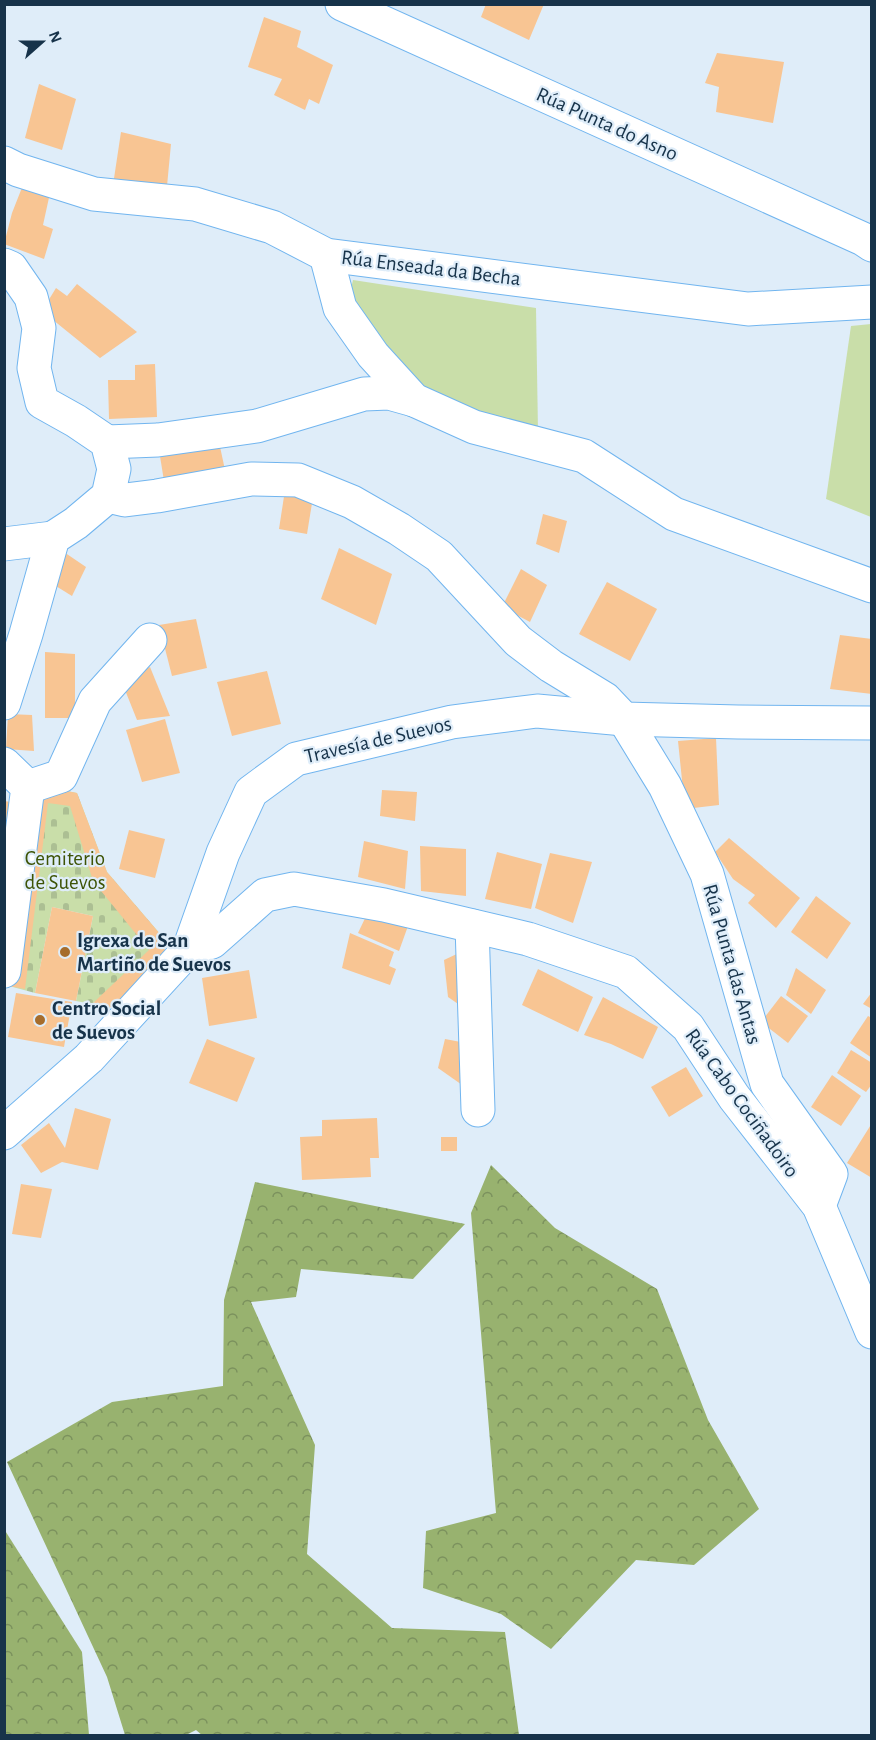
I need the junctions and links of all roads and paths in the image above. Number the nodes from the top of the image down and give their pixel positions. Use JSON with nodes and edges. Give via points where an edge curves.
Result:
{"nodes":[{"id":1,"x":342,"y":4,"type":"edge"},
{"id":2,"x":4,"y":163,"type":"edge"},
{"id":3,"x":872,"y":245,"type":"edge"},
{"id":4,"x":326,"y":255,"type":"junction"},
{"id":5,"x":4,"y":265,"type":"edge"},
{"id":6,"x":872,"y":302,"type":"edge"},
{"id":7,"x":414,"y":400,"type":"junction"},
{"id":8,"x":107,"y":442,"type":"junction"},
{"id":9,"x":108,"y":496,"type":"junction"},
{"id":10,"x":53,"y":538,"type":"junction"},
{"id":11,"x":4,"y":544,"type":"edge"},
{"id":12,"x":872,"y":586,"type":"edge"},
{"id":13,"x":150,"y":640,"type":"dead end"},
{"id":14,"x":4,"y":703,"type":"edge"},
{"id":15,"x":624,"y":719,"type":"junction"},
{"id":16,"x":872,"y":723,"type":"edge"},
{"id":17,"x":4,"y":764,"type":"edge"},
{"id":18,"x":28,"y":787,"type":"junction"},
{"id":19,"x":472,"y":926,"type":"junction"},
{"id":20,"x":189,"y":949,"type":"junction"},
{"id":21,"x":4,"y":971,"type":"edge"},
{"id":22,"x":478,"y":1110,"type":"dead end"},
{"id":23,"x":4,"y":1133,"type":"edge"},
{"id":24,"x":819,"y":1206,"type":"junction"},
{"id":25,"x":872,"y":1332,"type":"edge"}],
"edges":[{"from":1,"to":3,"type":"street","name":"Rúa Punta do Asno"},
{"from":2,"to":4,"type":"street","name":"Rúa Enseada da Becha","via":[[94,194],[206,207],[272,227]]},
{"from":4,"to":6,"type":"street","name":"Rúa Enseada da Becha","via":[[748,309]]},
{"from":4,"to":7,"type":"street","via":[[340,308],[373,355]]},
{"from":5,"to":8,"type":"street","via":[[31,297],[39,328],[34,368],[42,402]]},
{"from":7,"to":8,"type":"street","via":[[389,393],[364,394],[257,426],[158,440]]},
{"from":7,"to":12,"type":"street","via":[[474,427],[584,456],[674,514]]},
{"from":8,"to":9,"type":"street","via":[[114,469]]},
{"from":9,"to":10,"type":"street"},
{"from":9,"to":15,"type":"street","via":[[125,500],[251,479],[298,480],[352,502],[439,556],[518,641],[605,699]]},
{"from":10,"to":11,"type":"street"},
{"from":10,"to":14,"type":"street"},
{"from":13,"to":18,"type":"street","via":[[95,701],[61,776]]},
{"from":15,"to":16,"type":"street","name":"Travesía de Suevos"},
{"from":15,"to":20,"type":"street","name":"Travesía de Suevos","via":[[537,711],[452,722],[296,759],[251,792],[223,853]]},
{"from":15,"to":24,"type":"street","name":"Rúa Punta das Antas","via":[[665,786],[707,874],[767,1084],[831,1174]]},
{"from":17,"to":18,"type":"street"},
{"from":18,"to":21,"type":"street"},
{"from":19,"to":20,"type":"street","name":"Rúa Cabo Cociñadoiro","via":[[294,889],[264,895],[212,942]]},
{"from":19,"to":22,"type":"street"},
{"from":19,"to":24,"type":"street","name":"Rúa Cabo Cociñadoiro","via":[[528,939],[626,972],[688,1027],[734,1097]]},
{"from":20,"to":23,"type":"street","name":"Travesía de Suevos","via":[[89,1058]]},
{"from":24,"to":25,"type":"street","name":"Rúa Cabo Cociñadoiro"}]}
